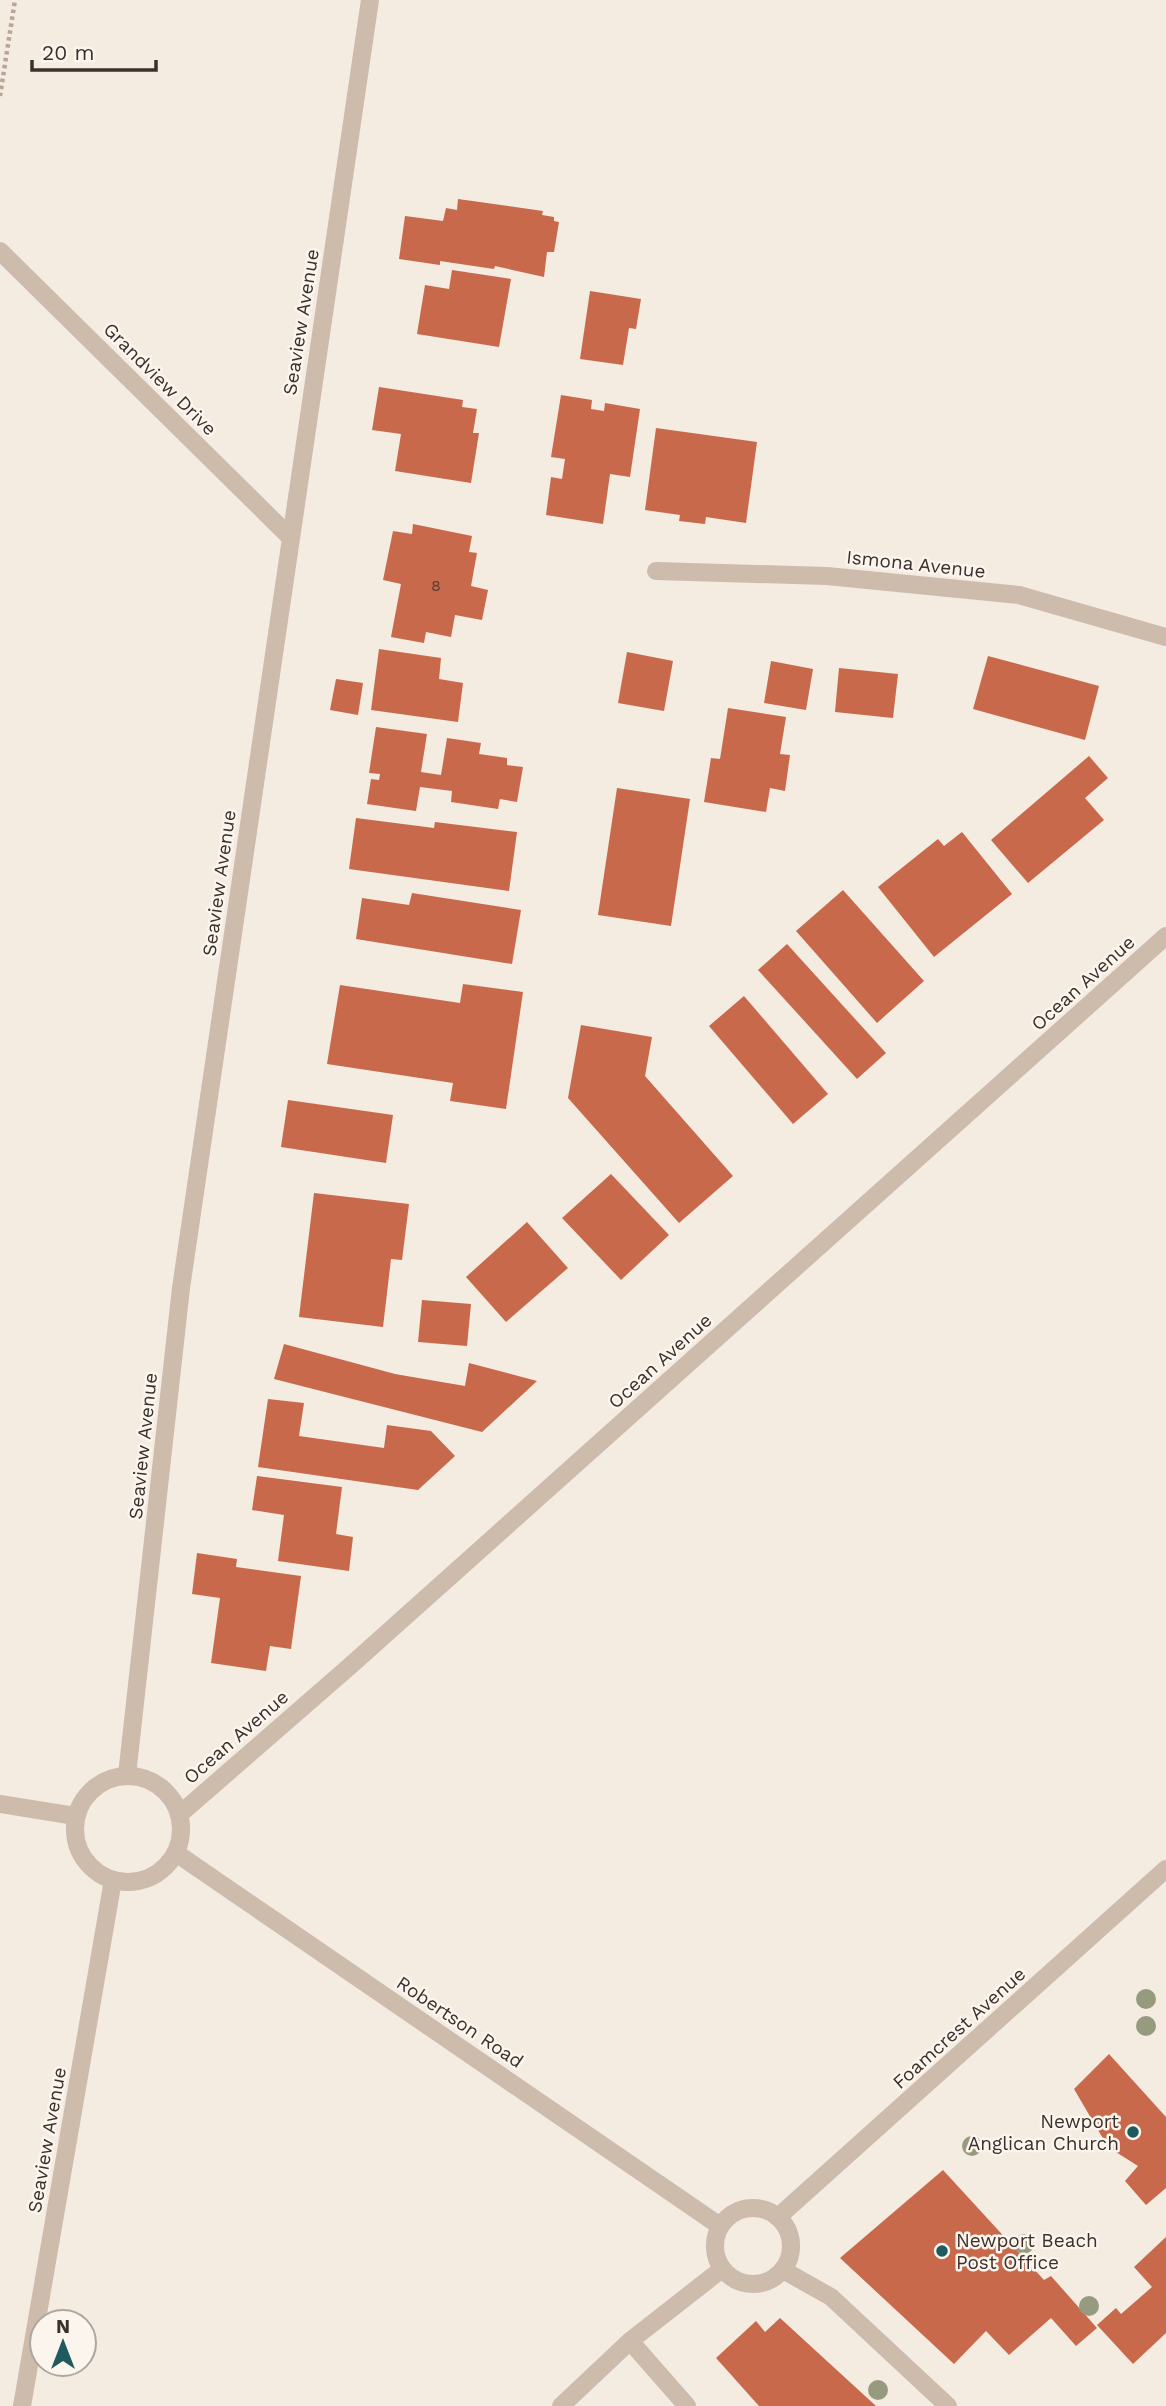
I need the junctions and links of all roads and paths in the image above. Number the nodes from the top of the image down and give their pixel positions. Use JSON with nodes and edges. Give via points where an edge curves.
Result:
{"nodes":[{"id":1,"x":15,"y":0,"type":"edge"},
{"id":2,"x":370,"y":0,"type":"edge"},
{"id":3,"x":0,"y":96,"type":"edge"},
{"id":4,"x":0,"y":251,"type":"edge"},
{"id":5,"x":290,"y":537,"type":"junction"},
{"id":6,"x":656,"y":571,"type":"dead end"},
{"id":7,"x":1166,"y":637,"type":"edge"},
{"id":8,"x":1166,"y":936,"type":"edge"},
{"id":9,"x":127,"y":1775,"type":"junction"},
{"id":10,"x":0,"y":1804,"type":"edge"},
{"id":11,"x":180,"y":1814,"type":"junction"},
{"id":12,"x":75,"y":1816,"type":"junction"},
{"id":13,"x":176,"y":1853,"type":"junction"},
{"id":14,"x":1166,"y":1869,"type":"edge"},
{"id":15,"x":113,"y":1881,"type":"junction"},
{"id":16,"x":778,"y":2217,"type":"junction"},
{"id":17,"x":720,"y":2226,"type":"junction"},
{"id":18,"x":722,"y":2269,"type":"junction"},
{"id":19,"x":783,"y":2270,"type":"junction"},
{"id":20,"x":630,"y":2341,"type":"junction"},
{"id":21,"x":22,"y":2406,"type":"edge"},
{"id":22,"x":561,"y":2406,"type":"edge"},
{"id":23,"x":687,"y":2406,"type":"edge"},
{"id":24,"x":948,"y":2406,"type":"edge"}],
"edges":[{"from":1,"to":3,"type":"path"},
{"from":2,"to":5,"type":"street","name":"Seaview Avenue"},
{"from":4,"to":5,"type":"street","name":"Grandview Drive"},
{"from":5,"to":9,"type":"street","name":"Seaview Avenue","via":[[181,1289]]},
{"from":6,"to":7,"type":"street","name":"Ismona Avenue","via":[[827,576],[1019,595]]},
{"from":8,"to":11,"type":"street","name":"Ocean Avenue"},
{"from":9,"to":11,"type":"street","via":[[151,1781],[168,1793]]},
{"from":9,"to":12,"type":"street","via":[[94,1787]]},
{"from":10,"to":12,"type":"street"},
{"from":11,"to":13,"type":"street"},
{"from":12,"to":15,"type":"street","via":[[74,1836],[80,1855],[94,1871]]},
{"from":13,"to":15,"type":"street","via":[[164,1869],[149,1878]]},
{"from":13,"to":17,"type":"street","name":"Robertson Road"},
{"from":14,"to":16,"type":"street","name":"Foamcrest Avenue"},
{"from":15,"to":21,"type":"street","name":"Seaview Avenue"},
{"from":16,"to":17,"type":"street","via":[[756,2208],[730,2215]]},
{"from":16,"to":19,"type":"street","via":[[792,2241]]},
{"from":17,"to":18,"type":"street","via":[[714,2248]]},
{"from":18,"to":19,"type":"street","via":[[744,2284],[756,2285]]},
{"from":18,"to":20,"type":"street"},
{"from":19,"to":24,"type":"street","via":[[831,2297]]},
{"from":20,"to":22,"type":"street"},
{"from":20,"to":23,"type":"street"}]}
